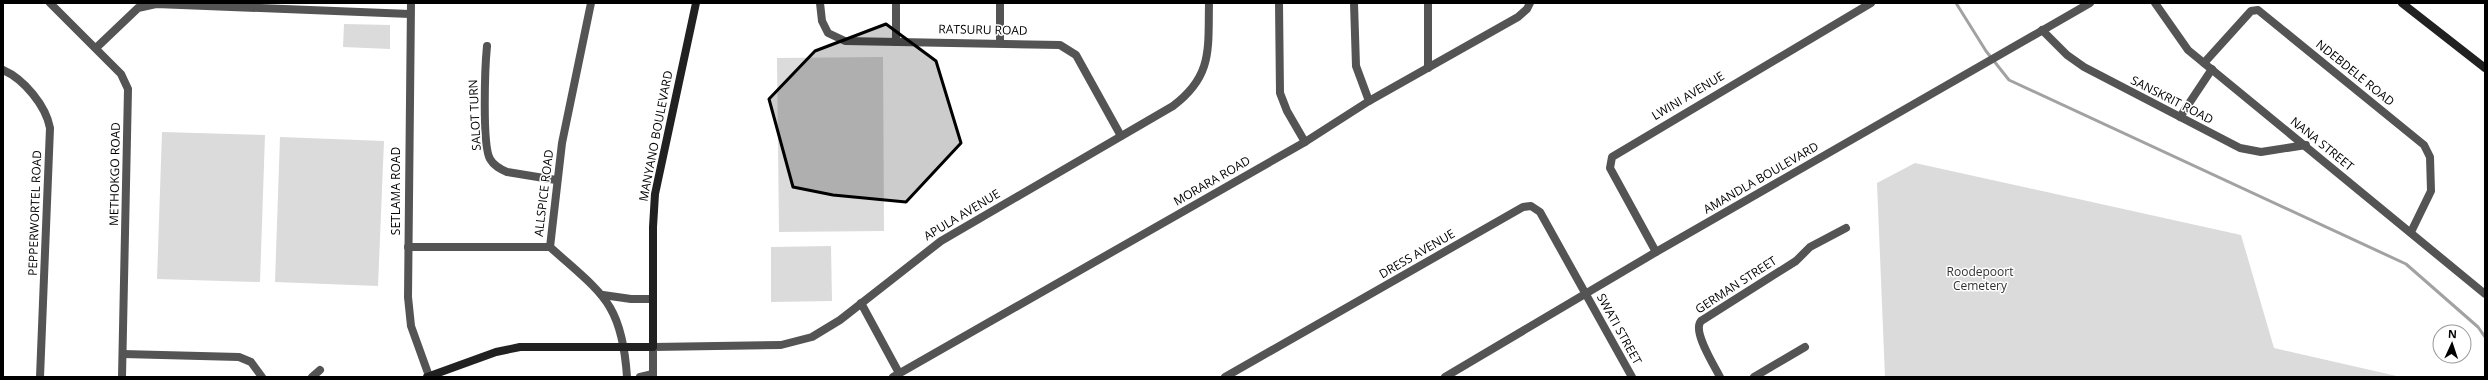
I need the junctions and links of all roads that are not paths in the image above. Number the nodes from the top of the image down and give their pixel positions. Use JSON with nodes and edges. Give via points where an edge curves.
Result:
{"nodes":[{"id":1,"x":50,"y":3,"type":"edge"},
{"id":2,"x":410,"y":3,"type":"edge"},
{"id":3,"x":591,"y":3,"type":"edge"},
{"id":4,"x":696,"y":3,"type":"edge"},
{"id":5,"x":820,"y":3,"type":"edge"},
{"id":6,"x":896,"y":3,"type":"edge"},
{"id":7,"x":1000,"y":3,"type":"edge"},
{"id":8,"x":1209,"y":3,"type":"edge"},
{"id":9,"x":1280,"y":3,"type":"edge"},
{"id":10,"x":1354,"y":3,"type":"edge"},
{"id":11,"x":1428,"y":3,"type":"edge"},
{"id":12,"x":1530,"y":3,"type":"edge"},
{"id":13,"x":1871,"y":3,"type":"edge"},
{"id":14,"x":2090,"y":3,"type":"edge"},
{"id":15,"x":2155,"y":3,"type":"edge"},
{"id":16,"x":2402,"y":3,"type":"edge"},
{"id":17,"x":342,"y":7,"type":"edge"},
{"id":18,"x":410,"y":14,"type":"junction"},
{"id":19,"x":2042,"y":30,"type":"junction"},
{"id":20,"x":896,"y":42,"type":"junction"},
{"id":21,"x":1000,"y":42,"type":"junction"},
{"id":22,"x":487,"y":46,"type":"dead end"},
{"id":23,"x":96,"y":48,"type":"junction"},
{"id":24,"x":2204,"y":63,"type":"junction"},
{"id":25,"x":1428,"y":68,"type":"junction"},
{"id":26,"x":2485,"y":68,"type":"edge"},
{"id":27,"x":2212,"y":69,"type":"junction"},
{"id":28,"x":3,"y":70,"type":"edge"},
{"id":29,"x":1370,"y":101,"type":"junction"},
{"id":30,"x":2180,"y":117,"type":"junction"},
{"id":31,"x":1121,"y":136,"type":"junction"},
{"id":32,"x":1305,"y":142,"type":"junction"},
{"id":33,"x":2306,"y":145,"type":"junction"},
{"id":34,"x":556,"y":180,"type":"junction"},
{"id":35,"x":1846,"y":228,"type":"dead end"},
{"id":36,"x":2411,"y":232,"type":"junction"},
{"id":37,"x":408,"y":247,"type":"junction"},
{"id":38,"x":550,"y":247,"type":"junction"},
{"id":39,"x":1656,"y":252,"type":"junction"},
{"id":40,"x":1585,"y":294,"type":"junction"},
{"id":41,"x":2485,"y":294,"type":"edge"},
{"id":42,"x":603,"y":295,"type":"junction"},
{"id":43,"x":653,"y":299,"type":"junction"},
{"id":44,"x":861,"y":303,"type":"junction"},
{"id":45,"x":625,"y":347,"type":"junction"},
{"id":46,"x":653,"y":347,"type":"junction"},
{"id":47,"x":1805,"y":347,"type":"dead end"},
{"id":48,"x":123,"y":354,"type":"junction"},
{"id":49,"x":320,"y":370,"type":"dead end"},
{"id":50,"x":896,"y":375,"type":"edge"},
{"id":51,"x":653,"y":376,"type":"edge"},
{"id":52,"x":40,"y":377,"type":"edge"},
{"id":53,"x":122,"y":377,"type":"edge"},
{"id":54,"x":262,"y":377,"type":"edge"},
{"id":55,"x":312,"y":377,"type":"edge"},
{"id":56,"x":428,"y":377,"type":"edge"},
{"id":57,"x":627,"y":377,"type":"edge"},
{"id":58,"x":640,"y":377,"type":"edge"},
{"id":59,"x":1225,"y":377,"type":"edge"},
{"id":60,"x":1445,"y":377,"type":"edge"},
{"id":61,"x":1632,"y":377,"type":"edge"},
{"id":62,"x":1720,"y":377,"type":"edge"},
{"id":63,"x":1754,"y":377,"type":"edge"}],
"edges":[{"from":1,"to":23,"type":"street","name":"METHOKGO ROAD"},
{"from":2,"to":18,"type":"street","name":"SETLAMA ROAD"},
{"from":3,"to":34,"type":"street","name":"ALLSPICE ROAD"},
{"from":4,"to":43,"type":"street","name":"MANYANO BOULEVARD","via":[[656,194]]},
{"from":5,"to":20,"type":"street","name":"RATSURU ROAD","via":[[822,21],[833,37],[845,40]]},
{"from":6,"to":20,"type":"street"},
{"from":7,"to":21,"type":"street"},
{"from":8,"to":31,"type":"street","name":"APULA AVENUE","via":[[1207,56],[1196,85],[1173,106]]},
{"from":9,"to":32,"type":"street","via":[[1280,93]]},
{"from":10,"to":29,"type":"street","via":[[1356,66]]},
{"from":11,"to":25,"type":"street"},
{"from":12,"to":25,"type":"street","name":"MORARA ROAD","via":[[1518,17]]},
{"from":13,"to":39,"type":"street","name":"LWINI AVENUE","via":[[1612,157],[1610,168]]},
{"from":14,"to":19,"type":"street","name":"AMANDLA BOULEVARD"},
{"from":15,"to":24,"type":"street","name":"NANA STREET","via":[[2180,42]]},
{"from":16,"to":26,"type":"street"},
{"from":17,"to":18,"type":"street"},
{"from":17,"to":23,"type":"street","via":[[147,5],[130,14]]},
{"from":18,"to":37,"type":"street","name":"SETLAMA ROAD"},
{"from":19,"to":30,"type":"street","name":"SANSKRIT ROAD","via":[[2067,55],[2084,67]]},
{"from":19,"to":39,"type":"street","name":"AMANDLA BOULEVARD"},
{"from":20,"to":21,"type":"street","name":"RATSURU ROAD"},
{"from":21,"to":31,"type":"street","name":"RATSURU ROAD","via":[[1050,43],[1067,48],[1081,63]]},
{"from":22,"to":34,"type":"street","name":"SALOT TURN","via":[[485,90],[487,147],[490,160],[507,172]]},
{"from":23,"to":48,"type":"street","name":"METHOKGO ROAD","via":[[121,74],[128,95]]},
{"from":24,"to":27,"type":"street","name":"NANA STREET"},
{"from":24,"to":36,"type":"street","name":"NDEBDELE ROAD","via":[[2251,11],[2258,10],[2424,145],[2430,157],[2432,191]]},
{"from":25,"to":29,"type":"street","name":"MORARA ROAD"},
{"from":27,"to":30,"type":"street"},
{"from":27,"to":33,"type":"street","name":"NANA STREET"},
{"from":28,"to":52,"type":"street","name":"PEPPERWORTEL ROAD","via":[[15,76],[39,103],[50,128]]},
{"from":29,"to":32,"type":"street","name":"MORARA ROAD"},
{"from":30,"to":33,"type":"street","name":"SANSKRIT ROAD","via":[[2247,151],[2271,152]]},
{"from":31,"to":44,"type":"street","name":"APULA AVENUE","via":[[947,236]]},
{"from":32,"to":50,"type":"street","name":"MORARA ROAD"},
{"from":33,"to":36,"type":"street","name":"NANA STREET"},
{"from":34,"to":38,"type":"street","name":"ALLSPICE ROAD"},
{"from":35,"to":62,"type":"street","name":"GERMAN STREET","via":[[1810,247],[1796,261],[1698,324],[1698,332]]},
{"from":36,"to":41,"type":"street","name":"NANA STREET"},
{"from":37,"to":38,"type":"street","name":"ALLSPICE ROAD"},
{"from":37,"to":56,"type":"street","name":"SETLAMA ROAD","via":[[409,312]]},
{"from":38,"to":42,"type":"street"},
{"from":39,"to":40,"type":"street","name":"AMANDLA BOULEVARD"},
{"from":40,"to":59,"type":"street","name":"DRESS AVENUE","via":[[1540,212],[1534,206],[1527,206]]},
{"from":40,"to":60,"type":"street","name":"AMANDLA BOULEVARD"},
{"from":40,"to":61,"type":"street","name":"SWATI STREET"},
{"from":42,"to":43,"type":"street"},
{"from":42,"to":45,"type":"street","via":[[614,313]]},
{"from":43,"to":46,"type":"street","name":"MANYANO BOULEVARD"},
{"from":44,"to":46,"type":"street","name":"APULA AVENUE","via":[[826,330],[799,342],[763,346]]},
{"from":44,"to":50,"type":"street","name":"MORARA ROAD"},
{"from":45,"to":46,"type":"street"},
{"from":45,"to":56,"type":"street","via":[[520,347],[496,352]]},
{"from":45,"to":57,"type":"street"},
{"from":46,"to":51,"type":"street"},
{"from":47,"to":63,"type":"street"},
{"from":48,"to":53,"type":"street","name":"METHOKGO ROAD"},
{"from":48,"to":54,"type":"street","via":[[240,357],[251,362]]},
{"from":49,"to":55,"type":"street"},
{"from":51,"to":58,"type":"street"}]}
